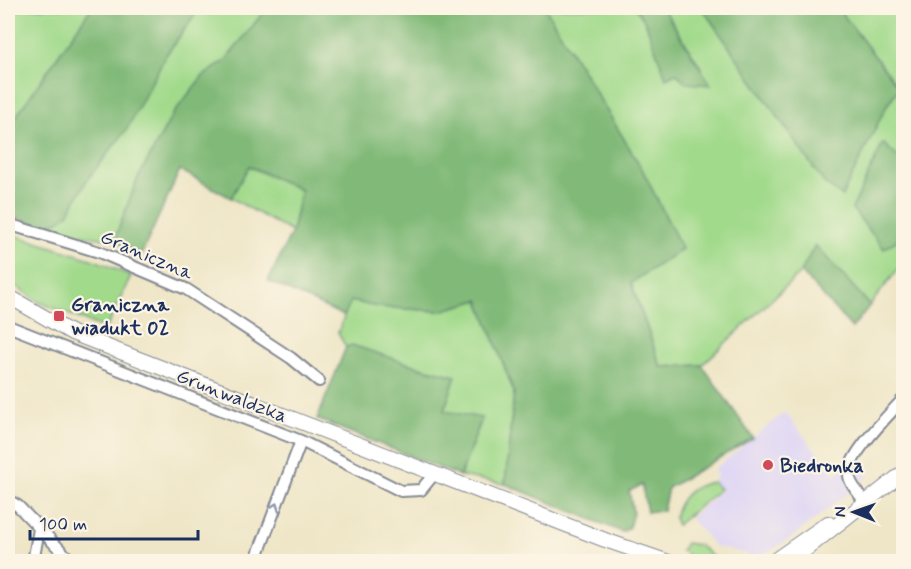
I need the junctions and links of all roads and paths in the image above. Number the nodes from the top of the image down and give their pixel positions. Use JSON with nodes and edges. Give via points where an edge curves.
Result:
{"nodes":[{"id":1,"x":8,"y":224,"type":"edge"},
{"id":2,"x":8,"y":296,"type":"edge"},
{"id":3,"x":8,"y":326,"type":"edge"},
{"id":4,"x":319,"y":381,"type":"dead end"},
{"id":5,"x":903,"y":398,"type":"edge"},
{"id":6,"x":301,"y":441,"type":"junction"},
{"id":7,"x":903,"y":472,"type":"edge"},
{"id":8,"x":434,"y":474,"type":"junction"},
{"id":9,"x":8,"y":500,"type":"edge"},
{"id":10,"x":861,"y":503,"type":"junction"},
{"id":11,"x":39,"y":529,"type":"junction"},
{"id":12,"x":33,"y":561,"type":"edge"},
{"id":13,"x":72,"y":561,"type":"edge"},
{"id":14,"x":255,"y":561,"type":"edge"},
{"id":15,"x":669,"y":561,"type":"edge"},
{"id":16,"x":772,"y":561,"type":"edge"},
{"id":17,"x":790,"y":561,"type":"edge"}],
"edges":[{"from":1,"to":4,"type":"street","name":"Graniczna","via":[[99,252],[186,289],[300,364]]},
{"from":2,"to":8,"type":"street","via":[[72,333]]},
{"from":3,"to":6,"type":"street","name":"Grunwaldzka"},
{"from":5,"to":10,"type":"street","via":[[856,455],[848,471]]},
{"from":6,"to":8,"type":"street","name":"Grunwaldzka","via":[[401,491],[421,489]]},
{"from":14,"to":6,"type":"street","one_way":true},
{"from":7,"to":10,"type":"street"},
{"from":8,"to":15,"type":"street"},
{"from":9,"to":11,"type":"street"},
{"from":10,"to":16,"type":"street"},
{"from":10,"to":17,"type":"street"},
{"from":11,"to":12,"type":"street"},
{"from":11,"to":13,"type":"street"}]}
